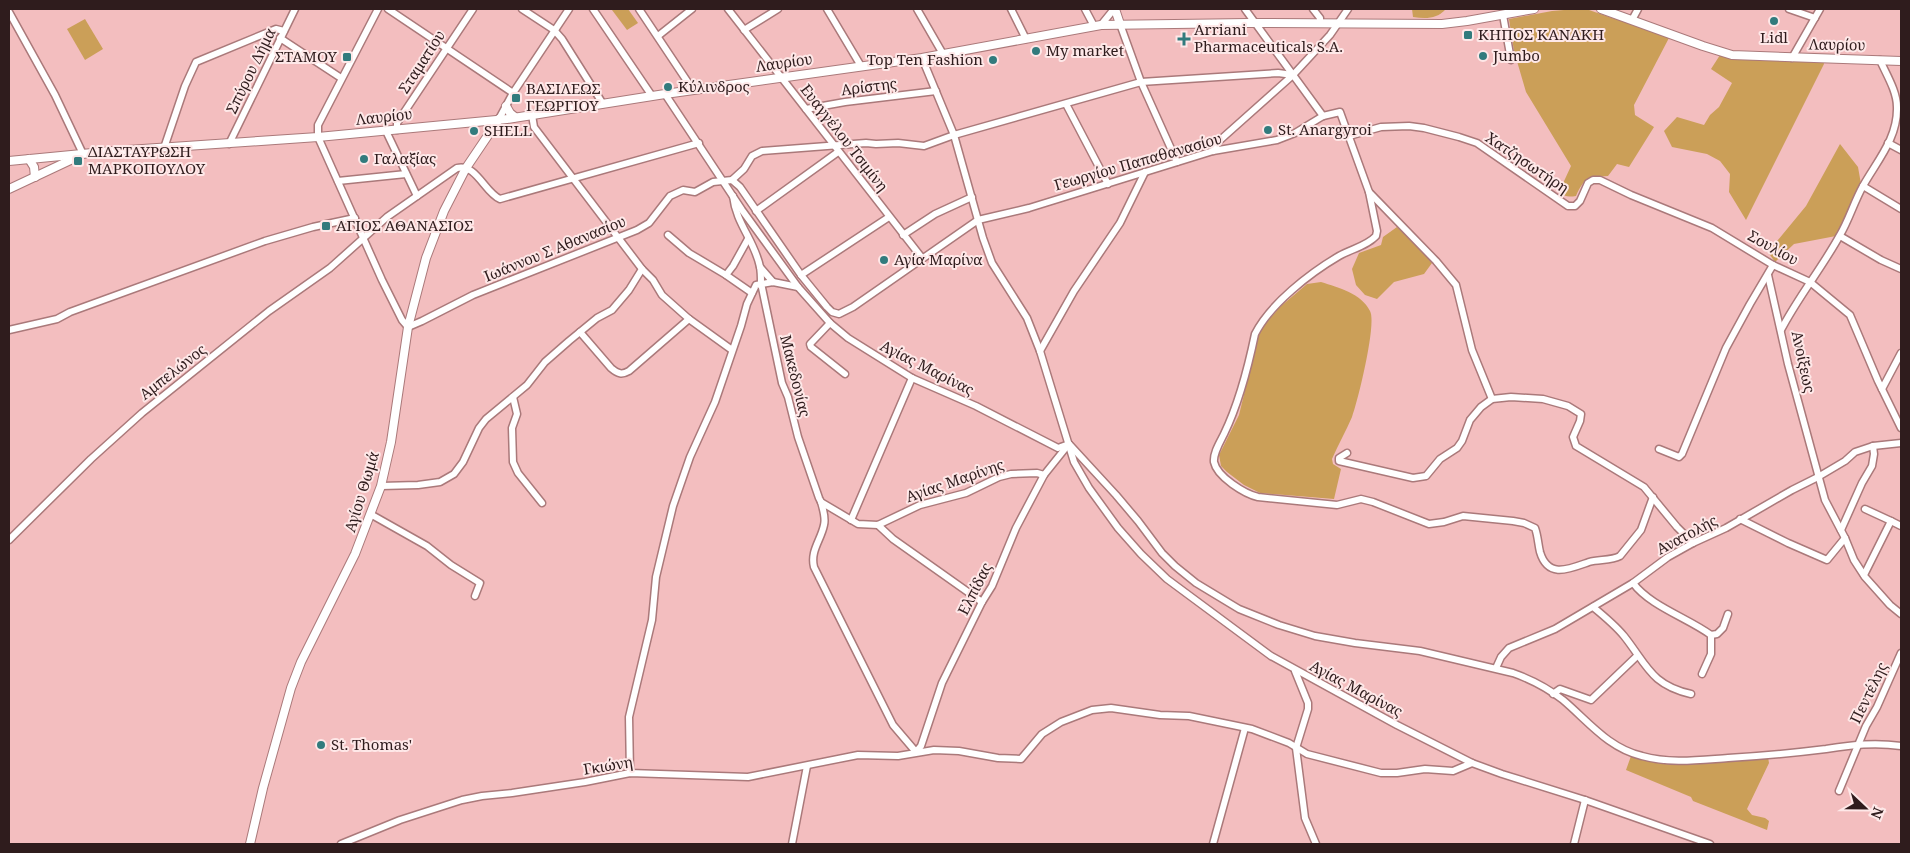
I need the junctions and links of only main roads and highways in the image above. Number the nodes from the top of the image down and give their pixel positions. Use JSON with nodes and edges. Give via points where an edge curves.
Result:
{"nodes":[{"id":1,"x":1114,"y":9,"type":"edge"},
{"id":2,"x":1534,"y":9,"type":"edge"},
{"id":3,"x":1601,"y":9,"type":"edge"},
{"id":4,"x":1523,"y":10,"type":"edge"},
{"id":5,"x":1120,"y":24,"type":"junction"},
{"id":6,"x":1901,"y":61,"type":"edge"},
{"id":7,"x":506,"y":106,"type":"road end"},
{"id":8,"x":515,"y":117,"type":"junction"},
{"id":9,"x":499,"y":120,"type":"junction"},
{"id":10,"x":83,"y":154,"type":"junction"},
{"id":11,"x":29,"y":159,"type":"junction"},
{"id":12,"x":9,"y":161,"type":"edge"},
{"id":13,"x":35,"y":177,"type":"junction"},
{"id":14,"x":9,"y":189,"type":"edge"},
{"id":15,"x":250,"y":844,"type":"edge"}],
"edges":[{"from":1,"to":5,"type":"main road"},
{"from":2,"to":4,"type":"main road","name":"Λαυρίου"},
{"from":3,"to":6,"type":"main road","name":"Λαυρίου","via":[[1732,55]]},
{"from":4,"to":5,"type":"main road","name":"Λαυρίου","via":[[1442,24]]},
{"from":5,"to":8,"type":"main road","name":"Λαυρίου","via":[[922,58]]},
{"from":7,"to":8,"type":"main road"},
{"from":8,"to":9,"type":"main road","name":"Λαυρίου"},
{"from":9,"to":10,"type":"main road","name":"Λαυρίου"},
{"from":9,"to":15,"type":"main road","name":"Αγίου Θωμά","via":[[466,168],[435,233],[408,326],[391,442],[381,486],[356,554],[291,688]]},
{"from":10,"to":11,"type":"main road","name":"Λαυρίου"},
{"from":10,"to":13,"type":"main road"},
{"from":11,"to":12,"type":"main road","name":"Λαυρίου"},
{"from":11,"to":13,"type":"main road"},
{"from":13,"to":14,"type":"main road"}]}
